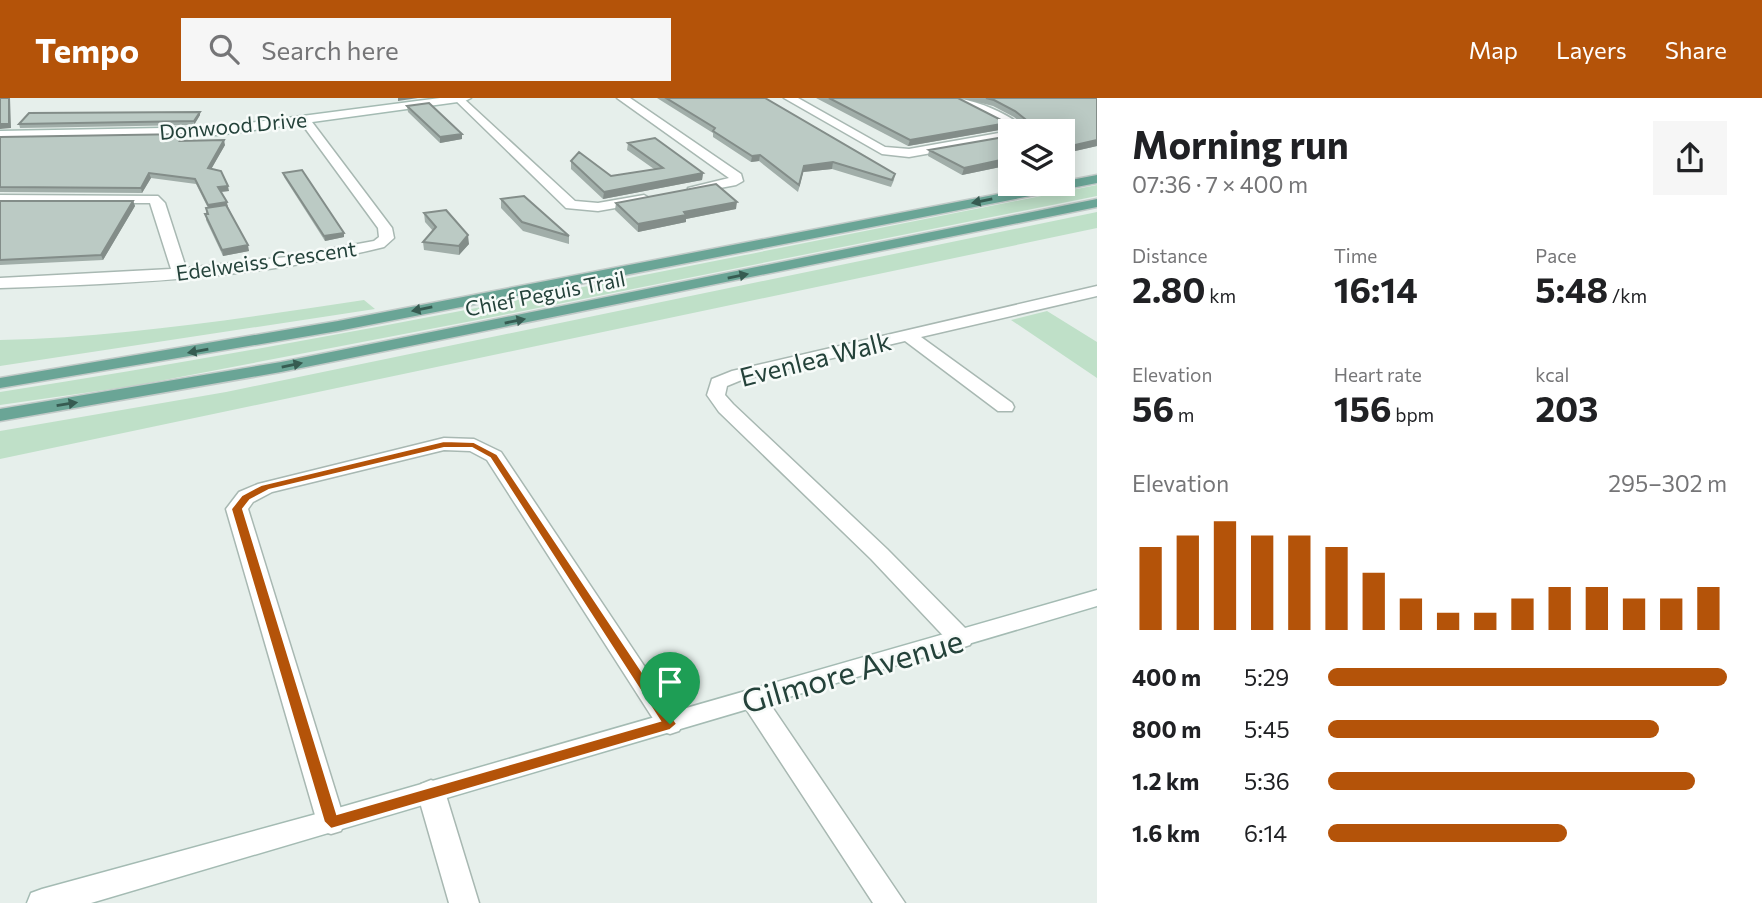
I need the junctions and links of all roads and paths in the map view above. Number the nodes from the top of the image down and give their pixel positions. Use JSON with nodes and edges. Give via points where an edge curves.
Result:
{"nodes":[{"id":1,"x":623,"y":98,"type":"edge"},
{"id":2,"x":790,"y":98,"type":"edge"},
{"id":3,"x":957,"y":98,"type":"edge"},
{"id":4,"x":462,"y":99,"type":"edge"},
{"id":5,"x":1002,"y":119,"type":"edge"},
{"id":6,"x":305,"y":120,"type":"junction"},
{"id":7,"x":0,"y":135,"type":"edge"},
{"id":8,"x":998,"y":137,"type":"edge"},
{"id":9,"x":1097,"y":179,"type":"edge"},
{"id":10,"x":0,"y":199,"type":"edge"},
{"id":11,"x":1097,"y":203,"type":"edge"},
{"id":12,"x":180,"y":272,"type":"junction"},
{"id":13,"x":0,"y":283,"type":"edge"},
{"id":14,"x":1097,"y":291,"type":"edge"},
{"id":15,"x":909,"y":336,"type":"junction"},
{"id":16,"x":0,"y":383,"type":"edge"},
{"id":17,"x":1005,"y":407,"type":"dead end"},
{"id":18,"x":0,"y":415,"type":"edge"},
{"id":19,"x":1097,"y":598,"type":"edge"},
{"id":20,"x":961,"y":639,"type":"junction"},
{"id":21,"x":753,"y":699,"type":"junction"},
{"id":22,"x":670,"y":724,"type":"junction"},
{"id":23,"x":431,"y":792,"type":"junction"},
{"id":24,"x":331,"y":822,"type":"junction"},
{"id":25,"x":42,"y":903,"type":"edge"},
{"id":26,"x":464,"y":903,"type":"edge"},
{"id":27,"x":890,"y":903,"type":"edge"}],
"edges":[{"from":1,"to":4,"type":"street","via":[[736,181],[598,207],[571,205]]},
{"from":2,"to":8,"type":"street","via":[[895,153]]},
{"from":3,"to":5,"type":"street"},
{"from":4,"to":6,"type":"street","name":"Donwood Drive"},
{"from":6,"to":7,"type":"street","name":"Donwood Drive","via":[[195,132]]},
{"from":6,"to":12,"type":"street","name":"Edelweiss Crescent","via":[[385,228],[387,238],[359,248]]},
{"from":9,"to":16,"type":"main road","name":"Chief Peguis Trail","one_way":true,"via":[[338,326]]},
{"from":10,"to":12,"type":"street","via":[[153,199]]},
{"from":18,"to":11,"type":"main road","name":"Chief Peguis Trail","one_way":true,"via":[[331,358]]},
{"from":12,"to":13,"type":"street","name":"Edelweiss Crescent"},
{"from":14,"to":15,"type":"street","name":"Evenlea Walk"},
{"from":15,"to":17,"type":"street"},
{"from":15,"to":20,"type":"street","name":"Evenlea Walk","via":[[738,375],[718,383],[716,395]]},
{"from":19,"to":20,"type":"street","name":"Gilmore Avenue"},
{"from":20,"to":21,"type":"street","name":"Gilmore Avenue"},
{"from":21,"to":22,"type":"street","name":"Gilmore Avenue"},
{"from":21,"to":27,"type":"street"},
{"from":22,"to":23,"type":"street","name":"Gilmore Avenue"},
{"from":22,"to":24,"type":"street","via":[[494,456],[484,450],[444,444],[265,488],[246,497],[237,509]]},
{"from":23,"to":24,"type":"street","name":"Gilmore Avenue"},
{"from":23,"to":26,"type":"street"},
{"from":24,"to":25,"type":"street","name":"Gilmore Avenue"}]}
